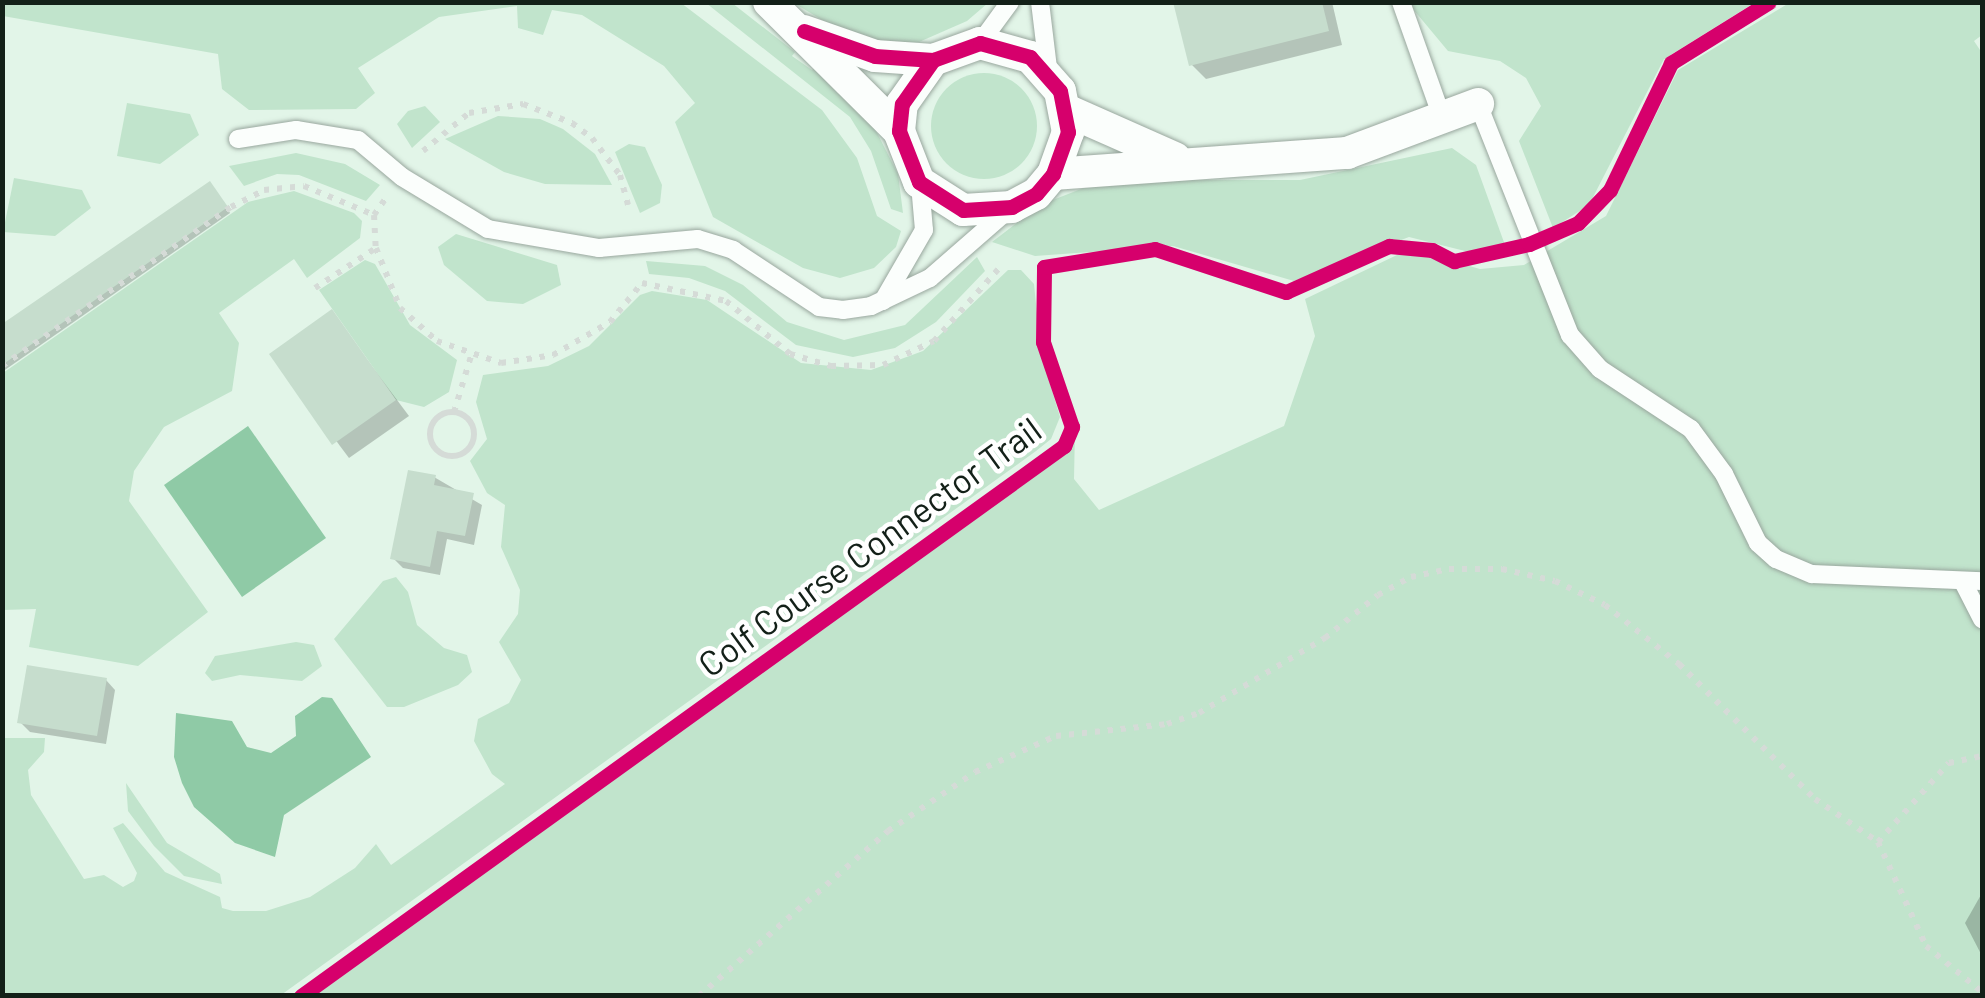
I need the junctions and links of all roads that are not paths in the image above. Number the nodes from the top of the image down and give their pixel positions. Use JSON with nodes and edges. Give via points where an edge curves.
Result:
{"nodes":[{"id":1,"x":770,"y":2,"type":"edge"},
{"id":2,"x":1010,"y":2,"type":"edge"},
{"id":3,"x":1040,"y":2,"type":"edge"},
{"id":4,"x":1400,"y":2,"type":"edge"},
{"id":5,"x":804,"y":31,"type":"junction"},
{"id":6,"x":980,"y":43,"type":"junction"},
{"id":7,"x":934,"y":60,"type":"junction"},
{"id":8,"x":1049,"y":74,"type":"junction"},
{"id":9,"x":1478,"y":104,"type":"joint"},
{"id":10,"x":1066,"y":110,"type":"junction"},
{"id":11,"x":1442,"y":117,"type":"junction"},
{"id":12,"x":899,"y":131,"type":"junction"},
{"id":13,"x":238,"y":139,"type":"dead end"},
{"id":14,"x":1184,"y":161,"type":"junction"},
{"id":15,"x":1054,"y":174,"type":"junction"},
{"id":16,"x":919,"y":182,"type":"junction"},
{"id":17,"x":1012,"y":207,"type":"junction"},
{"id":18,"x":883,"y":301,"type":"junction"},
{"id":19,"x":1973,"y":582,"type":"edge"},
{"id":20,"x":1982,"y":619,"type":"edge"}],
"edges":[{"from":1,"to":5,"type":"street"},
{"from":2,"to":6,"type":"lane"},
{"from":3,"to":8,"type":"lane"},
{"from":4,"to":11,"type":"lane"},
{"from":5,"to":7,"type":"street","via":[[875,56]]},
{"from":5,"to":12,"type":"street"},
{"from":6,"to":7,"type":"street"},
{"from":6,"to":8,"type":"street","via":[[1006,46]]},
{"from":7,"to":12,"type":"street","via":[[902,104]]},
{"from":8,"to":10,"type":"street"},
{"from":9,"to":11,"type":"street"},
{"from":9,"to":19,"type":"lane","via":[[1570,335],[1600,368],[1690,429],[1724,474],[1758,543],[1812,574]]},
{"from":10,"to":14,"type":"street"},
{"from":10,"to":15,"type":"street","via":[[1068,132]]},
{"from":11,"to":14,"type":"street","via":[[1347,152]]},
{"from":12,"to":16,"type":"street"},
{"from":13,"to":18,"type":"lane","via":[[296,130],[358,140],[402,177],[488,229],[599,248],[698,239],[733,250],[819,307]]},
{"from":14,"to":15,"type":"street"},
{"from":15,"to":17,"type":"street"},
{"from":16,"to":17,"type":"street","via":[[963,210]]},
{"from":16,"to":18,"type":"lane","via":[[924,230]]},
{"from":17,"to":18,"type":"lane","via":[[930,278]]},
{"from":19,"to":20,"type":"lane"}]}
